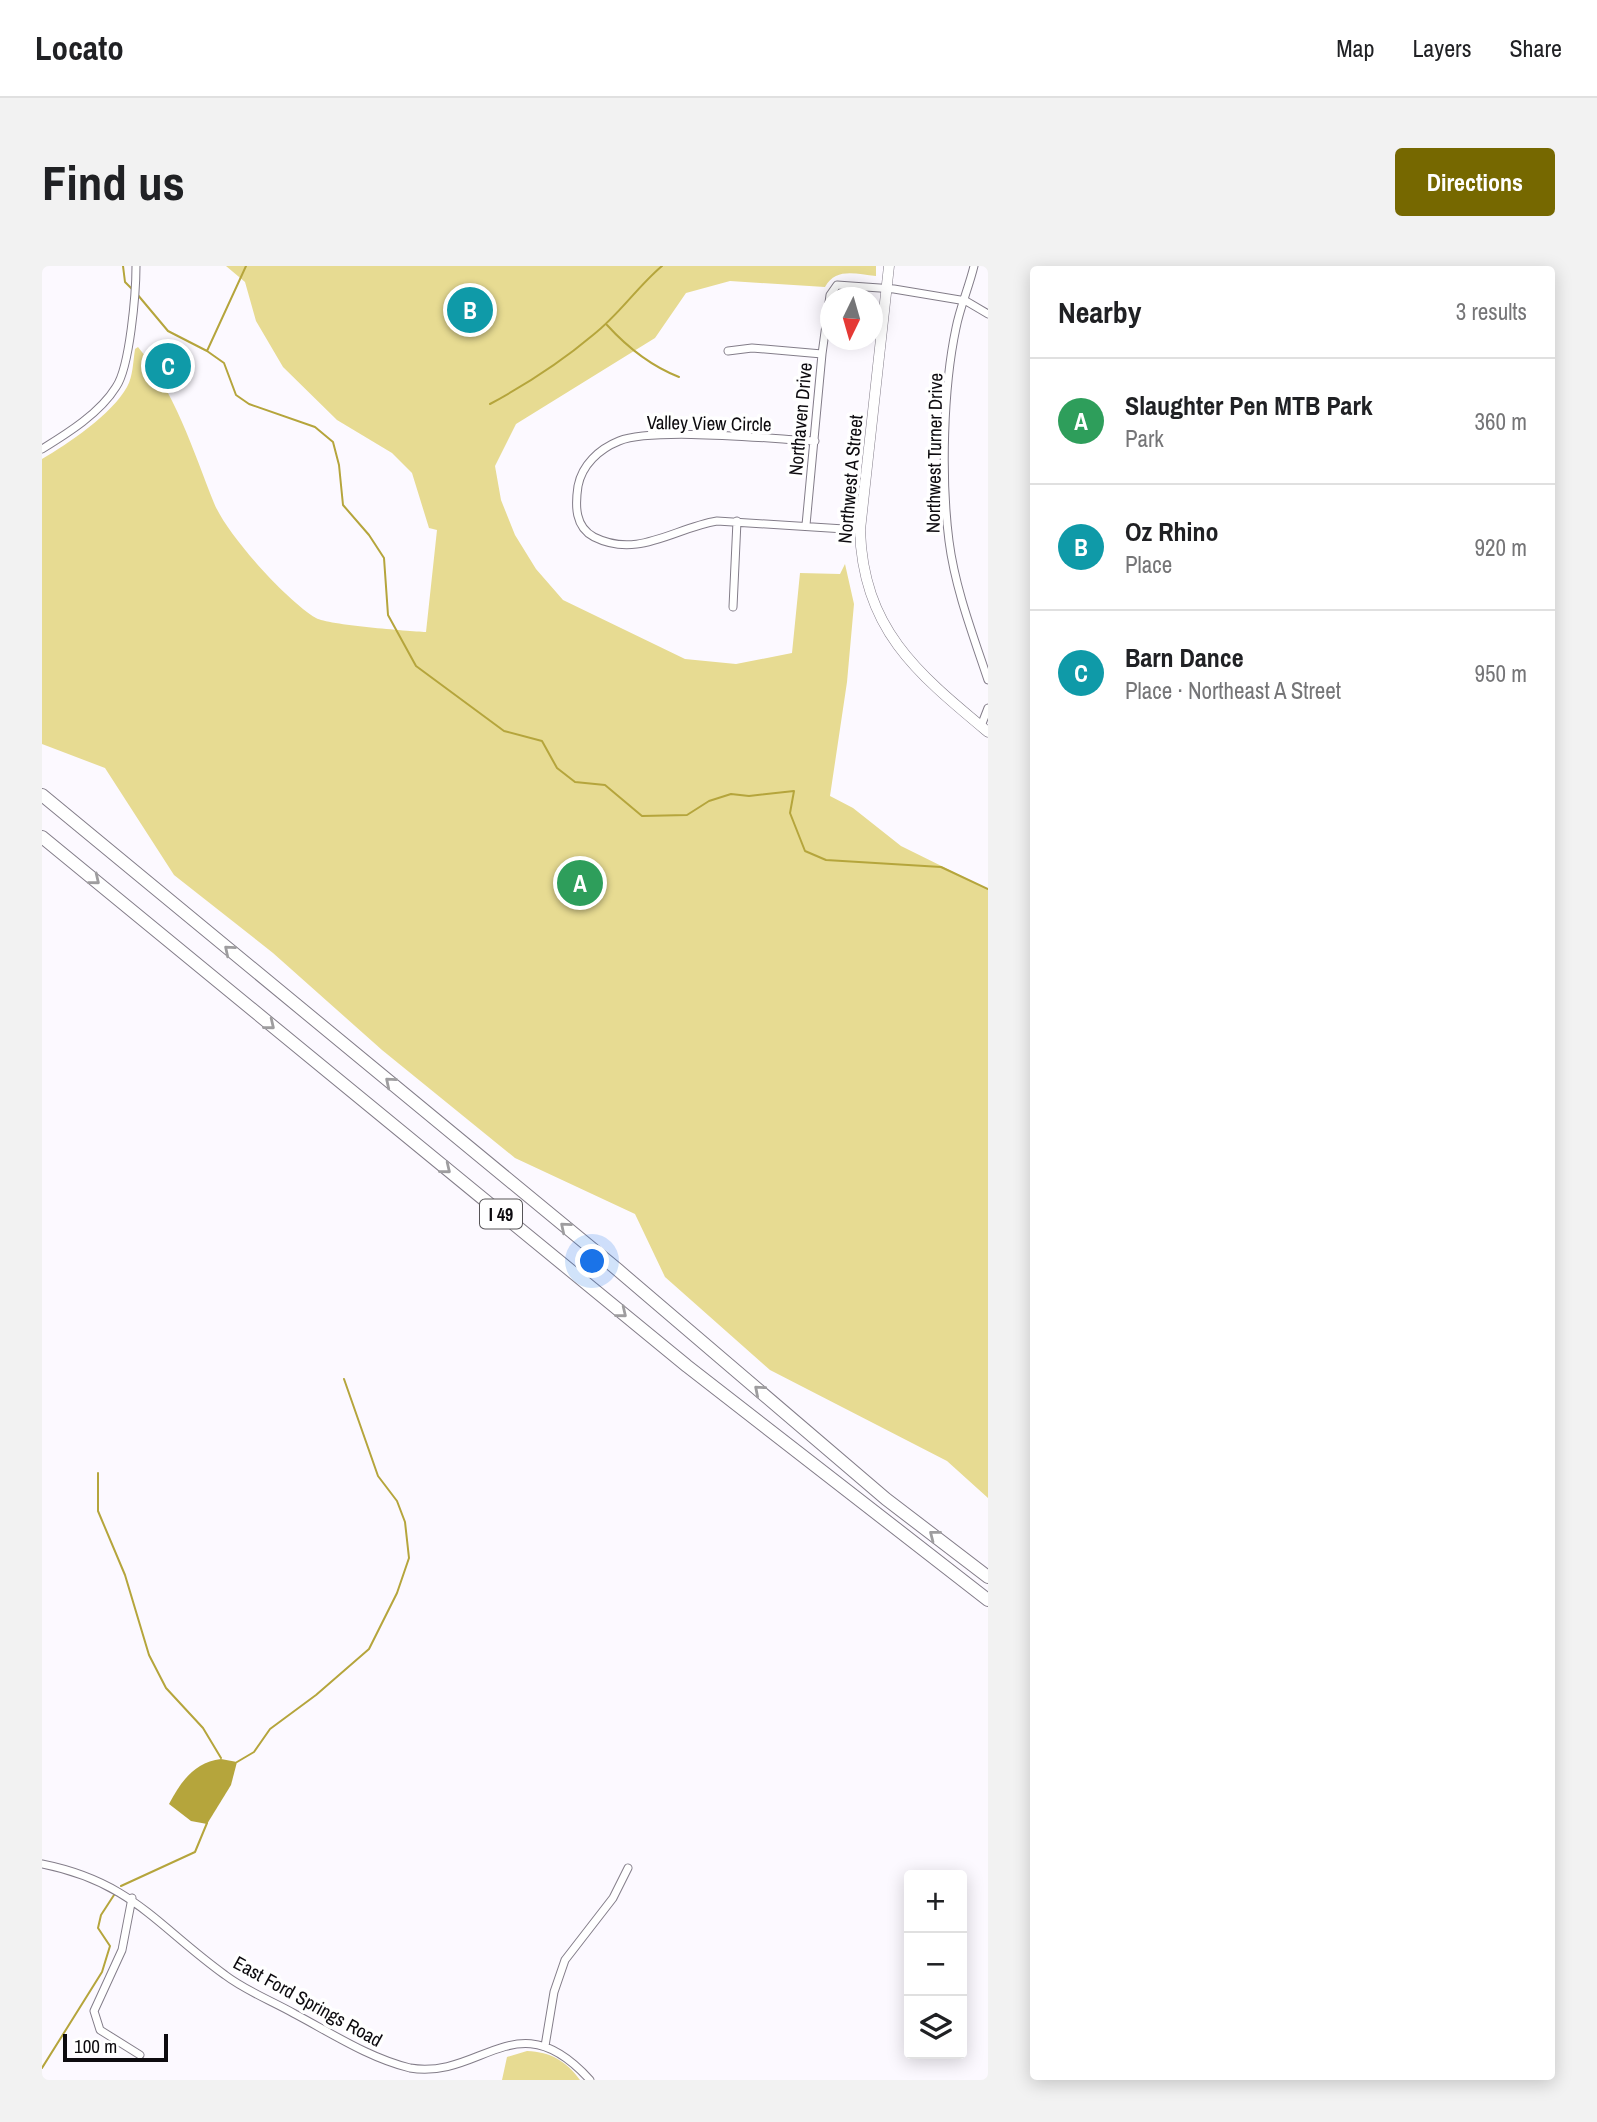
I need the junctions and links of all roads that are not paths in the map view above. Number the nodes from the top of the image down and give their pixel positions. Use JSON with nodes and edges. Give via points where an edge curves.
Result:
{"nodes":[{"id":1,"x":889,"y":266,"type":"edge"},
{"id":2,"x":974,"y":266,"type":"edge"},
{"id":3,"x":136,"y":268,"type":"edge"},
{"id":4,"x":887,"y":289,"type":"junction"},
{"id":5,"x":966,"y":301,"type":"junction"},
{"id":6,"x":988,"y":314,"type":"edge"},
{"id":7,"x":729,"y":351,"type":"dead end"},
{"id":8,"x":822,"y":354,"type":"junction"},
{"id":9,"x":815,"y":441,"type":"junction"},
{"id":10,"x":42,"y":449,"type":"edge"},
{"id":11,"x":737,"y":521,"type":"junction"},
{"id":12,"x":806,"y":524,"type":"junction"},
{"id":13,"x":860,"y":530,"type":"junction"},
{"id":14,"x":733,"y":607,"type":"dead end"},
{"id":15,"x":988,"y":680,"type":"edge"},
{"id":16,"x":988,"y":708,"type":"edge"},
{"id":17,"x":984,"y":729,"type":"edge"},
{"id":18,"x":42,"y":795,"type":"edge"},
{"id":19,"x":42,"y":837,"type":"edge"},
{"id":20,"x":988,"y":1577,"type":"edge"},
{"id":21,"x":988,"y":1600,"type":"edge"},
{"id":22,"x":42,"y":1864,"type":"edge"},
{"id":23,"x":628,"y":1868,"type":"dead end"},
{"id":24,"x":132,"y":1898,"type":"junction"},
{"id":25,"x":545,"y":2046,"type":"junction"},
{"id":26,"x":140,"y":2055,"type":"dead end"},
{"id":27,"x":590,"y":2080,"type":"edge"}],
"edges":[{"from":1,"to":4,"type":"street","name":"Northwest A Street"},
{"from":2,"to":5,"type":"street","name":"Northwest Turner Drive"},
{"from":3,"to":10,"type":"street","via":[[117,387],[93,412]]},
{"from":4,"to":5,"type":"street"},
{"from":4,"to":8,"type":"street","name":"Northaven Drive","via":[[837,285],[830,295]]},
{"from":4,"to":13,"type":"street","name":"Northwest A Street"},
{"from":5,"to":6,"type":"street"},
{"from":5,"to":15,"type":"street","name":"Northwest Turner Drive","via":[[956,326],[948,380],[949,542]]},
{"from":7,"to":8,"type":"street","via":[[752,348]]},
{"from":8,"to":9,"type":"street","name":"Northaven Drive"},
{"from":9,"to":11,"type":"street","name":"Valley View Circle","via":[[622,440],[602,449],[579,480],[578,522],[591,536],[609,544],[633,546],[698,524]]},
{"from":9,"to":12,"type":"street","name":"Northaven Drive"},
{"from":11,"to":12,"type":"street","name":"Valley View Circle"},
{"from":11,"to":14,"type":"street"},
{"from":12,"to":13,"type":"street","name":"Valley View Circle"},
{"from":13,"to":17,"type":"street","name":"Northwest A Street","via":[[861,566],[875,610],[898,647]]},
{"from":16,"to":17,"type":"street"},
{"from":20,"to":18,"type":"highway","number":"I 49","one_way":true,"via":[[886,1499],[618,1270]]},
{"from":19,"to":21,"type":"highway","number":"I 49","one_way":true,"via":[[687,1366]]},
{"from":22,"to":24,"type":"street","name":"East Ford Springs Road","via":[[85,1875]]},
{"from":23,"to":25,"type":"street","via":[[613,1898],[565,1960]]},
{"from":24,"to":25,"type":"street","name":"East Ford Springs Road","via":[[228,1977],[381,2059],[413,2069],[440,2069],[526,2045]]},
{"from":24,"to":26,"type":"street","via":[[122,1950],[94,2011],[100,2030]]},
{"from":25,"to":27,"type":"street","via":[[568,2058]]}]}
